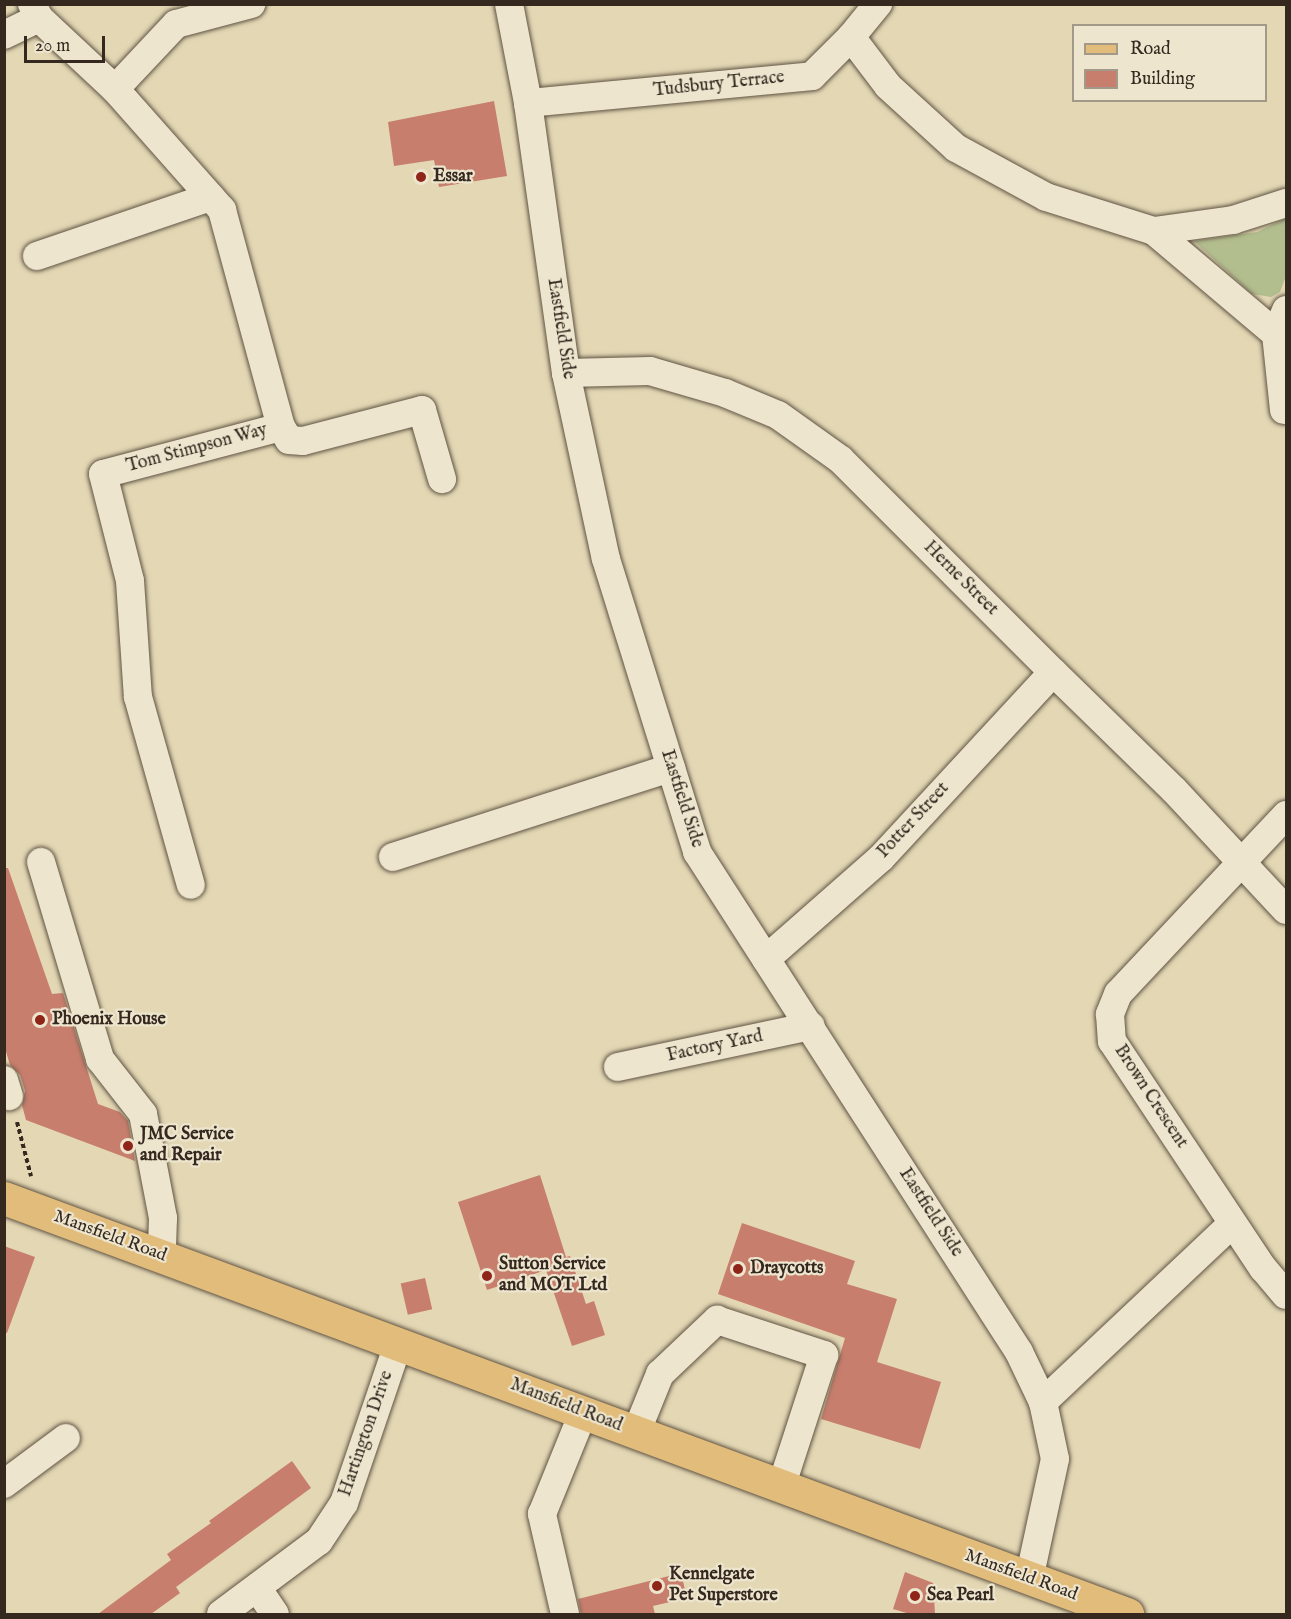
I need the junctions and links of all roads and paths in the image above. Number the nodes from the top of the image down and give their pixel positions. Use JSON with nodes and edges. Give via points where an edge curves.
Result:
{"nodes":[{"id":1,"x":251,"y":4,"type":"edge"},
{"id":2,"x":509,"y":4,"type":"edge"},
{"id":3,"x":878,"y":4,"type":"edge"},
{"id":4,"x":36,"y":11,"type":"edge"},
{"id":5,"x":4,"y":35,"type":"edge"},
{"id":6,"x":851,"y":37,"type":"junction"},
{"id":7,"x":115,"y":88,"type":"junction"},
{"id":8,"x":528,"y":103,"type":"junction"},
{"id":9,"x":210,"y":197,"type":"junction"},
{"id":10,"x":1287,"y":203,"type":"edge"},
{"id":11,"x":1154,"y":231,"type":"junction"},
{"id":12,"x":37,"y":256,"type":"dead end"},
{"id":13,"x":1281,"y":322,"type":"edge"},
{"id":14,"x":566,"y":373,"type":"junction"},
{"id":15,"x":1284,"y":410,"type":"dead end"},
{"id":16,"x":281,"y":427,"type":"junction"},
{"id":17,"x":442,"y":479,"type":"dead end"},
{"id":18,"x":1053,"y":672,"type":"junction"},
{"id":19,"x":670,"y":768,"type":"junction"},
{"id":20,"x":1287,"y":815,"type":"edge"},
{"id":21,"x":393,"y":857,"type":"dead end"},
{"id":22,"x":41,"y":862,"type":"dead end"},
{"id":23,"x":1240,"y":862,"type":"junction"},
{"id":24,"x":191,"y":885,"type":"dead end"},
{"id":25,"x":1287,"y":910,"type":"edge"},
{"id":26,"x":766,"y":959,"type":"junction"},
{"id":27,"x":811,"y":1026,"type":"junction"},
{"id":28,"x":618,"y":1067,"type":"dead end"},
{"id":29,"x":7,"y":1088,"type":"edge"},
{"id":30,"x":4,"y":1198,"type":"edge"},
{"id":31,"x":35,"y":1209,"type":"junction"},
{"id":32,"x":1232,"y":1224,"type":"junction"},
{"id":33,"x":162,"y":1256,"type":"junction"},
{"id":34,"x":1287,"y":1295,"type":"edge"},
{"id":35,"x":398,"y":1344,"type":"junction"},
{"id":36,"x":1043,"y":1402,"type":"junction"},
{"id":37,"x":583,"y":1413,"type":"junction"},
{"id":38,"x":636,"y":1433,"type":"junction"},
{"id":39,"x":66,"y":1438,"type":"dead end"},
{"id":40,"x":4,"y":1484,"type":"edge"},
{"id":41,"x":781,"y":1487,"type":"junction"},
{"id":42,"x":1029,"y":1579,"type":"junction"},
{"id":43,"x":258,"y":1588,"type":"junction"},
{"id":44,"x":1115,"y":1613,"type":"edge"},
{"id":45,"x":221,"y":1614,"type":"edge"},
{"id":46,"x":275,"y":1614,"type":"edge"},
{"id":47,"x":565,"y":1614,"type":"edge"}],
"edges":[{"from":1,"to":7,"type":"street","via":[[176,24]]},
{"from":2,"to":8,"type":"street","name":"Eastfield Side"},
{"from":3,"to":6,"type":"street","name":"Tudsbury Terrace"},
{"from":4,"to":5,"type":"street"},
{"from":4,"to":7,"type":"street","name":"Tom Stimpson Way"},
{"from":6,"to":8,"type":"street","name":"Tudsbury Terrace","via":[[812,76]]},
{"from":6,"to":11,"type":"street","via":[[888,86],[956,148],[1046,197]]},
{"from":7,"to":9,"type":"street","name":"Tom Stimpson Way"},
{"from":8,"to":14,"type":"street","name":"Eastfield Side"},
{"from":9,"to":12,"type":"street"},
{"from":9,"to":16,"type":"street","name":"Tom Stimpson Way","via":[[222,210]]},
{"from":10,"to":11,"type":"street","via":[[1233,220]]},
{"from":11,"to":13,"type":"street"},
{"from":13,"to":15,"type":"street"},
{"from":14,"to":18,"type":"street","name":"Herne Street","via":[[650,371],[725,393],[778,415],[841,460]]},
{"from":14,"to":19,"type":"street","name":"Eastfield Side","via":[[606,559]]},
{"from":16,"to":17,"type":"street","via":[[289,440],[303,441],[422,410]]},
{"from":16,"to":24,"type":"street","name":"Tom Stimpson Way","via":[[103,474],[130,581],[138,697]]},
{"from":18,"to":23,"type":"street","name":"Herne Street","via":[[1174,790]]},
{"from":18,"to":26,"type":"street","name":"Potter Street","via":[[881,858]]},
{"from":19,"to":21,"type":"street"},
{"from":19,"to":26,"type":"street","name":"Eastfield Side","via":[[697,852]]},
{"from":20,"to":23,"type":"street","name":"Brown Crescent"},
{"from":22,"to":33,"type":"street","via":[[100,1059],[143,1114],[163,1218]]},
{"from":23,"to":25,"type":"street","name":"Herne Street"},
{"from":23,"to":32,"type":"street","name":"Brown Crescent","via":[[1118,994],[1110,1014],[1112,1041]]},
{"from":26,"to":27,"type":"street","name":"Eastfield Side"},
{"from":27,"to":28,"type":"street","name":"Factory Yard"},
{"from":27,"to":36,"type":"street","name":"Eastfield Side","via":[[1019,1352]]},
{"from":29,"to":31,"type":"path","via":[[30,1165]]},
{"from":30,"to":31,"type":"main road","name":"Mansfield Road"},
{"from":31,"to":33,"type":"main road","name":"Mansfield Road"},
{"from":32,"to":34,"type":"street","name":"Brown Crescent"},
{"from":32,"to":36,"type":"street"},
{"from":33,"to":35,"type":"main road","name":"Mansfield Road"},
{"from":35,"to":37,"type":"main road","name":"Mansfield Road"},
{"from":35,"to":43,"type":"street","name":"Hartington Drive","via":[[344,1503],[318,1541]]},
{"from":36,"to":42,"type":"street","name":"Eastfield Side","via":[[1054,1459]]},
{"from":37,"to":38,"type":"main road","name":"Mansfield Road"},
{"from":37,"to":47,"type":"street","via":[[542,1514]]},
{"from":38,"to":41,"type":"main road","name":"Mansfield Road"},
{"from":38,"to":41,"type":"street","via":[[660,1374],[717,1320],[824,1355]]},
{"from":39,"to":40,"type":"street"},
{"from":41,"to":42,"type":"main road","name":"Mansfield Road"},
{"from":42,"to":44,"type":"main road","name":"Mansfield Road"},
{"from":43,"to":45,"type":"street","name":"Hartington Drive"},
{"from":43,"to":46,"type":"street"}]}
